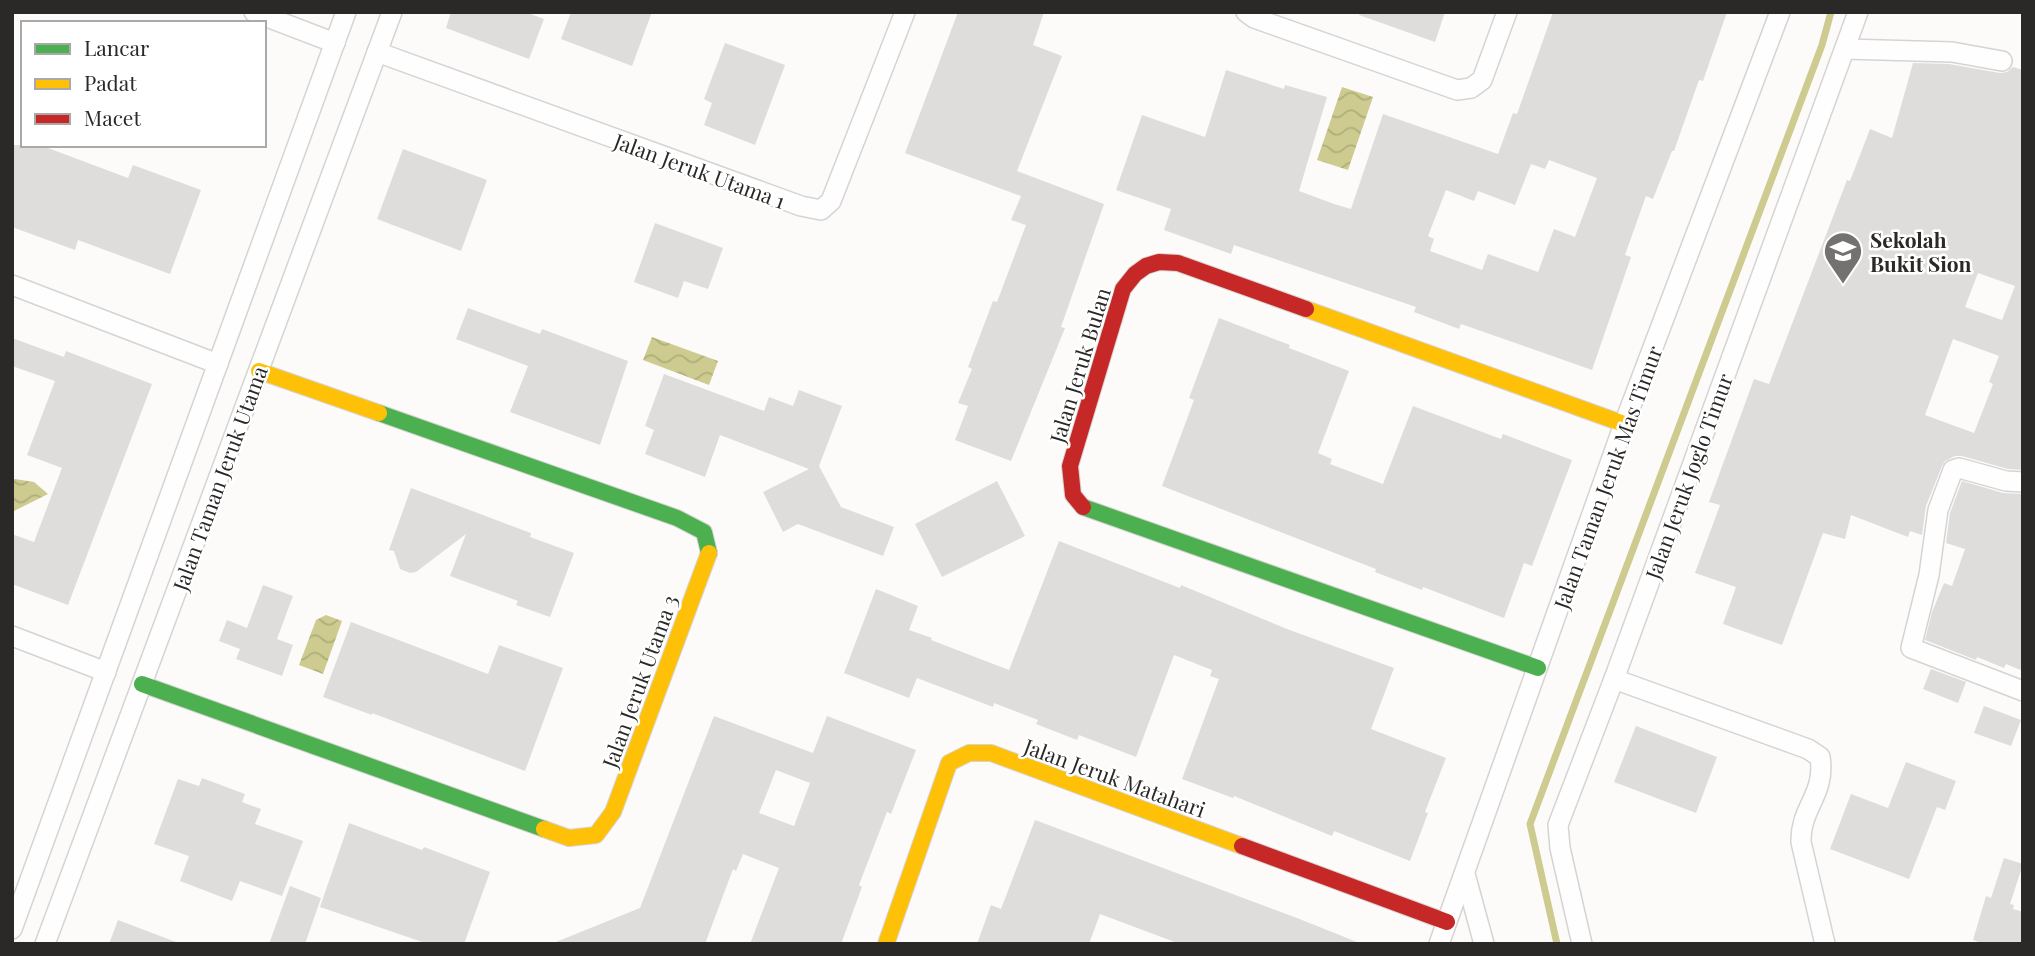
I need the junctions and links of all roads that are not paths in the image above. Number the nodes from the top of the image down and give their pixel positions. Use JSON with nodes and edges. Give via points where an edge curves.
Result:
{"nodes":[{"id":1,"x":254,"y":12,"type":"edge"},
{"id":2,"x":346,"y":12,"type":"edge"},
{"id":3,"x":392,"y":12,"type":"edge"},
{"id":4,"x":905,"y":12,"type":"edge"},
{"id":5,"x":1246,"y":12,"type":"edge"},
{"id":6,"x":1507,"y":12,"type":"edge"},
{"id":7,"x":1780,"y":12,"type":"edge"},
{"id":8,"x":1858,"y":12,"type":"edge"},
{"id":9,"x":335,"y":43,"type":"junction"},
{"id":10,"x":1845,"y":49,"type":"junction"},
{"id":11,"x":377,"y":52,"type":"junction"},
{"id":12,"x":2002,"y":61,"type":"dead end"},
{"id":13,"x":12,"y":285,"type":"edge"},
{"id":14,"x":218,"y":365,"type":"junction"},
{"id":15,"x":258,"y":371,"type":"junction"},
{"id":16,"x":1625,"y":424,"type":"junction"},
{"id":17,"x":2023,"y":482,"type":"edge"},
{"id":18,"x":12,"y":636,"type":"edge"},
{"id":19,"x":1538,"y":668,"type":"junction"},
{"id":20,"x":106,"y":672,"type":"junction"},
{"id":21,"x":1614,"y":679,"type":"junction"},
{"id":22,"x":142,"y":684,"type":"junction"},
{"id":23,"x":2023,"y":691,"type":"edge"},
{"id":24,"x":1465,"y":874,"type":"junction"},
{"id":25,"x":1447,"y":922,"type":"junction"},
{"id":26,"x":12,"y":929,"type":"edge"},
{"id":27,"x":45,"y":944,"type":"edge"},
{"id":28,"x":886,"y":944,"type":"edge"},
{"id":29,"x":1439,"y":944,"type":"edge"},
{"id":30,"x":1484,"y":944,"type":"edge"},
{"id":31,"x":1582,"y":944,"type":"edge"},
{"id":32,"x":1825,"y":944,"type":"edge"}],
"edges":[{"from":1,"to":9,"type":"street"},
{"from":2,"to":9,"type":"street","name":"Jalan Taman Jeruk Utama"},
{"from":3,"to":11,"type":"street","name":"Jalan Taman Jeruk Utama"},
{"from":4,"to":11,"type":"street","name":"Jalan Jeruk Utama 1","via":[[831,201],[821,210]]},
{"from":5,"to":6,"type":"street","via":[[1457,90],[1482,80]]},
{"from":7,"to":16,"type":"street","name":"Jalan Taman Jeruk Mas Timur"},
{"from":8,"to":10,"type":"street","name":"Jalan Jeruk Joglo Timur"},
{"from":9,"to":14,"type":"street","name":"Jalan Taman Jeruk Utama"},
{"from":10,"to":12,"type":"street","via":[[1952,52]]},
{"from":10,"to":21,"type":"street","name":"Jalan Jeruk Joglo Timur"},
{"from":11,"to":15,"type":"street","name":"Jalan Taman Jeruk Utama"},
{"from":13,"to":14,"type":"street"},
{"from":14,"to":20,"type":"street","name":"Jalan Taman Jeruk Utama"},
{"from":15,"to":22,"type":"street","name":"Jalan Taman Jeruk Utama"},
{"from":15,"to":22,"type":"street","name":"Jalan Jeruk Utama 3","via":[[677,518],[704,531],[710,551],[613,812],[596,835],[569,838]]},
{"from":16,"to":19,"type":"street","name":"Jalan Taman Jeruk Mas Timur"},
{"from":16,"to":19,"type":"street","name":"Jalan Jeruk Bulan","via":[[1178,263],[1155,261],[1134,274],[1123,289],[1070,466],[1073,495],[1081,506]]},
{"from":17,"to":23,"type":"street","via":[[1953,470],[1938,510],[1929,575],[1911,648]]},
{"from":18,"to":20,"type":"street"},
{"from":19,"to":24,"type":"street","name":"Jalan Taman Jeruk Mas Timur"},
{"from":20,"to":26,"type":"street","name":"Jalan Taman Jeruk Utama"},
{"from":21,"to":31,"type":"street","name":"Jalan Jeruk Joglo Timur","via":[[1558,825]]},
{"from":21,"to":32,"type":"street","via":[[1808,749],[1819,757],[1820,785],[1802,821],[1801,842]]},
{"from":22,"to":27,"type":"street","name":"Jalan Taman Jeruk Utama"},
{"from":24,"to":25,"type":"street","name":"Jalan Taman Jeruk Mas Timur"},
{"from":24,"to":30,"type":"street"},
{"from":25,"to":28,"type":"street","name":"Jalan Jeruk Matahari","via":[[991,753],[970,751],[949,763]]},
{"from":25,"to":29,"type":"street","name":"Jalan Taman Jeruk Mas Timur"}]}
